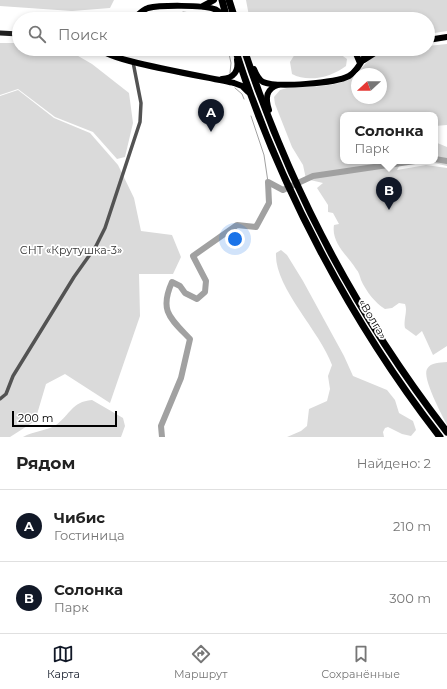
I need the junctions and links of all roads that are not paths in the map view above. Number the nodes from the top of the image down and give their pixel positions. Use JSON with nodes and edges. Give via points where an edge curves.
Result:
{"nodes":[{"id":1,"x":214,"y":0,"type":"edge"},
{"id":2,"x":222,"y":0,"type":"edge"},
{"id":3,"x":229,"y":0,"type":"edge"},
{"id":4,"x":202,"y":7,"type":"junction"},
{"id":5,"x":142,"y":12,"type":"edge"},
{"id":6,"x":218,"y":12,"type":"edge"},
{"id":7,"x":225,"y":12,"type":"edge"},
{"id":8,"x":232,"y":12,"type":"edge"},
{"id":9,"x":0,"y":33,"type":"edge"},
{"id":10,"x":12,"y":34,"type":"edge"},
{"id":11,"x":447,"y":37,"type":"edge"},
{"id":12,"x":435,"y":39,"type":"edge"},
{"id":13,"x":116,"y":56,"type":"edge"},
{"id":14,"x":237,"y":56,"type":"edge"},
{"id":15,"x":246,"y":56,"type":"edge"},
{"id":16,"x":247,"y":56,"type":"edge"},
{"id":17,"x":357,"y":56,"type":"edge"},
{"id":18,"x":365,"y":56,"type":"edge"},
{"id":19,"x":371,"y":56,"type":"edge"},
{"id":20,"x":238,"y":60,"type":"junction"},
{"id":21,"x":133,"y":62,"type":"junction"},
{"id":22,"x":360,"y":64,"type":"junction"},
{"id":23,"x":221,"y":79,"type":"junction"},
{"id":24,"x":280,"y":85,"type":"junction"},
{"id":25,"x":248,"y":92,"type":"junction"},
{"id":26,"x":257,"y":109,"type":"junction"},
{"id":27,"x":272,"y":124,"type":"junction"},
{"id":28,"x":286,"y":171,"type":"junction"},
{"id":29,"x":301,"y":203,"type":"junction"},
{"id":30,"x":0,"y":399,"type":"edge"},
{"id":31,"x":447,"y":432,"type":"edge"},
{"id":32,"x":440,"y":437,"type":"edge"}],
"edges":[{"from":1,"to":4,"type":"main road"},
{"from":2,"to":7,"type":"highway"},
{"from":3,"to":8,"type":"highway"},
{"from":4,"to":5,"type":"main road","via":[[150,8]]},
{"from":4,"to":6,"type":"main road"},
{"from":9,"to":10,"type":"street"},
{"from":11,"to":12,"type":"main road"},
{"from":13,"to":21,"type":"main road"},
{"from":14,"to":20,"type":"highway"},
{"from":15,"to":27,"type":"highway"},
{"from":16,"to":24,"type":"main road","via":[[259,78],[266,83]]},
{"from":17,"to":22,"type":"main road"},
{"from":18,"to":22,"type":"main road"},
{"from":19,"to":22,"type":"main road"},
{"from":20,"to":23,"type":"main road","via":[[238,70],[234,75]]},
{"from":20,"to":25,"type":"main road"},
{"from":20,"to":26,"type":"highway"},
{"from":21,"to":23,"type":"main road"},
{"from":21,"to":30,"type":"street","via":[[141,103],[140,122],[105,228],[13,376],[6,394]]},
{"from":22,"to":24,"type":"main road","via":[[350,75],[341,79]]},
{"from":23,"to":25,"type":"main road","via":[[242,86]]},
{"from":24,"to":27,"type":"main road","via":[[272,87],[267,95]]},
{"from":25,"to":26,"type":"main road"},
{"from":26,"to":28,"type":"highway"},
{"from":27,"to":28,"type":"highway"},
{"from":28,"to":29,"type":"highway"},
{"from":29,"to":31,"type":"highway","name":"«Волга»","via":[[396,363]]},
{"from":29,"to":32,"type":"highway","name":"«Волга»","via":[[323,253],[363,325],[390,368]]}]}
